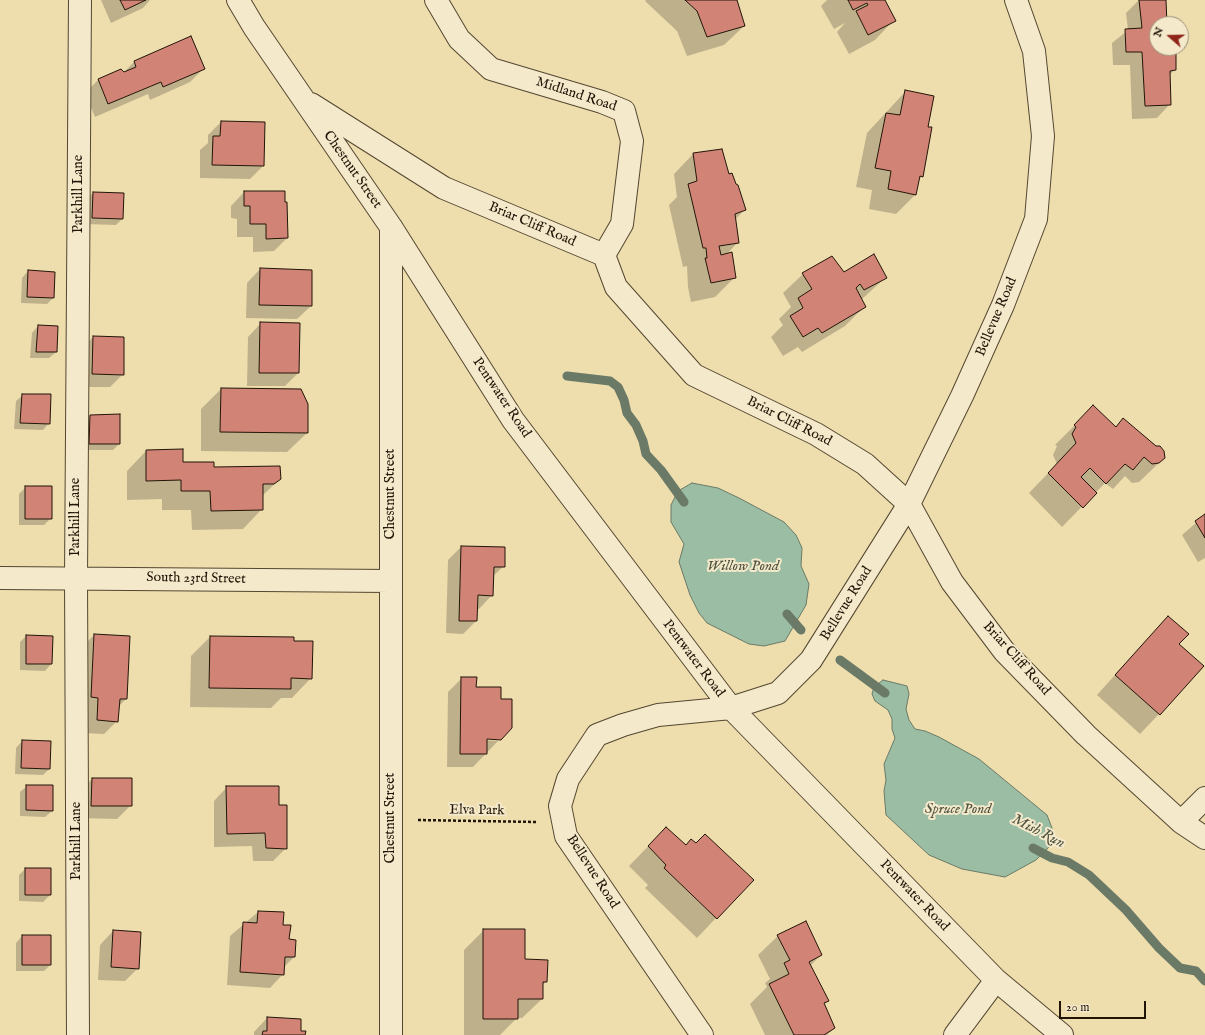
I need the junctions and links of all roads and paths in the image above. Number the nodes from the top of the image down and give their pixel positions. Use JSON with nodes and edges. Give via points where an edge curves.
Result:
{"nodes":[{"id":1,"x":80,"y":0,"type":"edge"},
{"id":2,"x":238,"y":0,"type":"edge"},
{"id":3,"x":436,"y":0,"type":"edge"},
{"id":4,"x":1016,"y":0,"type":"edge"},
{"id":5,"x":304,"y":100,"type":"junction"},
{"id":6,"x":391,"y":226,"type":"junction"},
{"id":7,"x":604,"y":255,"type":"junction"},
{"id":8,"x":909,"y":504,"type":"junction"},
{"id":9,"x":0,"y":578,"type":"edge"},
{"id":10,"x":76,"y":578,"type":"junction"},
{"id":11,"x":392,"y":581,"type":"junction"},
{"id":12,"x":731,"y":708,"type":"junction"},
{"id":13,"x":1205,"y":798,"type":"edge"},
{"id":14,"x":391,"y":820,"type":"junction"},
{"id":15,"x":1181,"y":822,"type":"junction"},
{"id":16,"x":563,"y":823,"type":"junction"},
{"id":17,"x":1205,"y":838,"type":"edge"},
{"id":18,"x":996,"y":980,"type":"junction"},
{"id":19,"x":78,"y":1035,"type":"edge"},
{"id":20,"x":391,"y":1035,"type":"edge"},
{"id":21,"x":702,"y":1035,"type":"edge"},
{"id":22,"x":955,"y":1035,"type":"edge"},
{"id":23,"x":1062,"y":1035,"type":"edge"}],
"edges":[{"from":1,"to":10,"type":"street","name":"Parkhill Lane"},
{"from":2,"to":5,"type":"street","name":"Chestnut Street"},
{"from":3,"to":7,"type":"street","name":"Midland Road","via":[[460,39],[491,69],[624,111],[632,141],[622,224]]},
{"from":4,"to":8,"type":"street","name":"Bellevue Road","via":[[1034,51],[1043,136],[1036,219],[997,319]]},
{"from":5,"to":6,"type":"street","name":"Chestnut Street"},
{"from":5,"to":7,"type":"street","name":"Briar Cliff Road","via":[[444,188]]},
{"from":6,"to":11,"type":"street","name":"Chestnut Street"},
{"from":6,"to":12,"type":"street","name":"Pentwater Road","via":[[513,420]]},
{"from":7,"to":8,"type":"street","name":"Briar Cliff Road","via":[[616,287],[694,375],[816,434],[865,464]]},
{"from":8,"to":12,"type":"street","name":"Bellevue Road","via":[[811,660],[778,693]]},
{"from":8,"to":15,"type":"street","name":"Briar Cliff Road","via":[[952,582],[1004,651],[1086,734]]},
{"from":9,"to":10,"type":"street","name":"South 23rd Street"},
{"from":10,"to":11,"type":"street","name":"South 23rd Street"},
{"from":10,"to":19,"type":"street","name":"Parkhill Lane"},
{"from":11,"to":14,"type":"street","name":"Chestnut Street"},
{"from":12,"to":16,"type":"street","name":"Bellevue Road","via":[[658,715],[597,735],[568,779],[560,806]]},
{"from":12,"to":18,"type":"street","name":"Pentwater Road"},
{"from":13,"to":15,"type":"street"},
{"from":14,"to":16,"type":"path","name":"Elva Park"},
{"from":14,"to":20,"type":"street","name":"Chestnut Street"},
{"from":15,"to":17,"type":"street","name":"Briar Cliff Road"},
{"from":16,"to":21,"type":"street","name":"Bellevue Road","via":[[566,836]]},
{"from":18,"to":22,"type":"street"},
{"from":18,"to":23,"type":"street","name":"Pentwater Road"}]}
